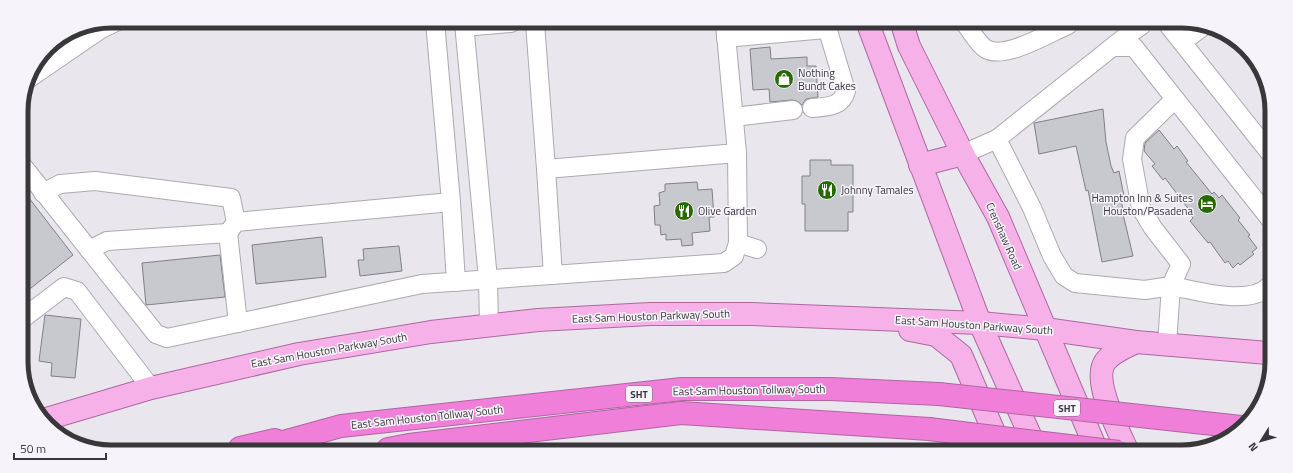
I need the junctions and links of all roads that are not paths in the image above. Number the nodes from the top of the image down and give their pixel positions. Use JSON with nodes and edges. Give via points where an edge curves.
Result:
{"nodes":[{"id":1,"x":436,"y":28,"type":"edge"},
{"id":2,"x":464,"y":28,"type":"edge"},
{"id":3,"x":535,"y":28,"type":"edge"},
{"id":4,"x":786,"y":28,"type":"edge"},
{"id":5,"x":827,"y":28,"type":"edge"},
{"id":6,"x":869,"y":28,"type":"edge"},
{"id":7,"x":903,"y":28,"type":"edge"},
{"id":8,"x":968,"y":28,"type":"edge"},
{"id":9,"x":1061,"y":28,"type":"edge"},
{"id":10,"x":1138,"y":28,"type":"edge"},
{"id":11,"x":1171,"y":28,"type":"edge"},
{"id":12,"x":101,"y":29,"type":"edge"},
{"id":13,"x":1198,"y":30,"type":"edge"},
{"id":14,"x":726,"y":31,"type":"edge"},
{"id":15,"x":1182,"y":42,"type":"junction"},
{"id":16,"x":1112,"y":47,"type":"junction"},
{"id":17,"x":38,"y":72,"type":"edge"},
{"id":18,"x":1175,"y":99,"type":"junction"},
{"id":19,"x":812,"y":108,"type":"dead end"},
{"id":20,"x":793,"y":110,"type":"dead end"},
{"id":21,"x":734,"y":117,"type":"junction"},
{"id":22,"x":998,"y":139,"type":"junction"},
{"id":23,"x":1265,"y":148,"type":"edge"},
{"id":24,"x":737,"y":153,"type":"junction"},
{"id":25,"x":964,"y":154,"type":"junction"},
{"id":26,"x":920,"y":165,"type":"junction"},
{"id":27,"x":546,"y":170,"type":"junction"},
{"id":28,"x":28,"y":173,"type":"edge"},
{"id":29,"x":43,"y":193,"type":"junction"},
{"id":30,"x":451,"y":202,"type":"junction"},
{"id":31,"x":1265,"y":213,"type":"edge"},
{"id":32,"x":232,"y":228,"type":"junction"},
{"id":33,"x":738,"y":243,"type":"junction"},
{"id":34,"x":757,"y":248,"type":"dead end"},
{"id":35,"x":89,"y":250,"type":"junction"},
{"id":36,"x":553,"y":275,"type":"junction"},
{"id":37,"x":488,"y":279,"type":"junction"},
{"id":38,"x":456,"y":282,"type":"junction"},
{"id":39,"x":1171,"y":286,"type":"junction"},
{"id":40,"x":1265,"y":289,"type":"edge"},
{"id":41,"x":28,"y":315,"type":"edge"},
{"id":42,"x":836,"y":317,"type":"junction"},
{"id":43,"x":238,"y":323,"type":"junction"},
{"id":44,"x":980,"y":323,"type":"junction"},
{"id":45,"x":489,"y":325,"type":"junction"},
{"id":46,"x":1046,"y":329,"type":"junction"},
{"id":47,"x":1136,"y":342,"type":"junction"},
{"id":48,"x":1167,"y":344,"type":"junction"},
{"id":49,"x":1265,"y":353,"type":"edge"},
{"id":50,"x":151,"y":388,"type":"junction"},
{"id":51,"x":50,"y":418,"type":"edge"},
{"id":52,"x":341,"y":426,"type":"junction"},
{"id":53,"x":1234,"y":426,"type":"edge"},
{"id":54,"x":254,"y":445,"type":"edge"},
{"id":55,"x":272,"y":445,"type":"edge"},
{"id":56,"x":410,"y":445,"type":"edge"},
{"id":57,"x":999,"y":445,"type":"edge"},
{"id":58,"x":1034,"y":445,"type":"edge"},
{"id":59,"x":1061,"y":445,"type":"edge"},
{"id":60,"x":1094,"y":445,"type":"edge"},
{"id":61,"x":1125,"y":445,"type":"edge"}],
"edges":[{"from":1,"to":30,"type":"lane"},
{"from":2,"to":37,"type":"lane"},
{"from":3,"to":27,"type":"lane"},
{"from":4,"to":14,"type":"lane"},
{"from":5,"to":19,"type":"lane","via":[[846,91],[845,97],[835,105]]},
{"from":6,"to":26,"type":"main road"},
{"from":7,"to":25,"type":"main road","name":"Crenshaw Road","via":[[909,46]]},
{"from":8,"to":9,"type":"lane","via":[[985,48],[994,53],[1008,51]]},
{"from":10,"to":16,"type":"lane"},
{"from":11,"to":15,"type":"lane"},
{"from":12,"to":17,"type":"lane"},
{"from":13,"to":15,"type":"lane"},
{"from":14,"to":21,"type":"lane"},
{"from":15,"to":23,"type":"lane"},
{"from":16,"to":18,"type":"lane","via":[[1134,47]]},
{"from":16,"to":22,"type":"lane"},
{"from":18,"to":31,"type":"lane"},
{"from":18,"to":39,"type":"lane","via":[[1135,138],[1132,159],[1141,208],[1181,264]]},
{"from":20,"to":21,"type":"lane"},
{"from":21,"to":24,"type":"lane"},
{"from":22,"to":25,"type":"lane"},
{"from":22,"to":39,"type":"lane","via":[[1052,256],[1064,276],[1075,283],[1145,290]]},
{"from":24,"to":27,"type":"lane"},
{"from":24,"to":33,"type":"lane"},
{"from":25,"to":26,"type":"main road"},
{"from":25,"to":46,"type":"main road","name":"Crenshaw Road","via":[[998,217]]},
{"from":26,"to":44,"type":"main road"},
{"from":27,"to":36,"type":"lane"},
{"from":28,"to":29,"type":"lane"},
{"from":29,"to":32,"type":"lane","via":[[60,184],[95,182],[230,198]]},
{"from":29,"to":35,"type":"lane"},
{"from":30,"to":32,"type":"lane"},
{"from":30,"to":38,"type":"lane"},
{"from":32,"to":35,"type":"lane","via":[[107,241]]},
{"from":32,"to":43,"type":"lane"},
{"from":33,"to":34,"type":"lane"},
{"from":33,"to":36,"type":"lane","via":[[734,256],[724,264]]},
{"from":35,"to":43,"type":"lane","via":[[156,334],[167,338]]},
{"from":36,"to":37,"type":"lane"},
{"from":37,"to":38,"type":"lane"},
{"from":37,"to":45,"type":"lane"},
{"from":38,"to":43,"type":"lane","via":[[422,284]]},
{"from":39,"to":40,"type":"lane","via":[[1243,297]]},
{"from":39,"to":48,"type":"lane"},
{"from":41,"to":50,"type":"lane","via":[[64,288],[77,291]]},
{"from":42,"to":44,"type":"main road","name":"East Sam Houston Parkway South"},
{"from":42,"to":45,"type":"main road","name":"East Sam Houston Parkway South","via":[[650,314]]},
{"from":42,"to":57,"type":"main road","via":[[936,335],[943,340],[961,355]]},
{"from":44,"to":46,"type":"main road","name":"East Sam Houston Parkway South"},
{"from":44,"to":58,"type":"main road"},
{"from":45,"to":50,"type":"main road","name":"East Sam Houston Parkway South","via":[[299,354]]},
{"from":46,"to":47,"type":"main road","name":"East Sam Houston Parkway South"},
{"from":46,"to":60,"type":"main road","name":"Crenshaw Road"},
{"from":47,"to":48,"type":"main road","name":"East Sam Houston Parkway South"},
{"from":47,"to":61,"type":"main road","via":[[1113,354],[1106,361],[1101,376],[1105,396]]},
{"from":48,"to":49,"type":"main road","name":"East Sam Houston Parkway South"},
{"from":50,"to":51,"type":"main road","name":"East Sam Houston Parkway South"},
{"from":52,"to":53,"type":"highway","name":"East Sam Houston Tollway South","number":"SHT","bridge":true,"via":[[682,389],[830,389],[939,394]]},
{"from":52,"to":54,"type":"highway"},
{"from":52,"to":55,"type":"highway","name":"East Sam Houston Tollway South","number":"SHT"},
{"from":56,"to":59,"type":"highway","name":"East Sam Houston Tollway South","number":"SHT","bridge":true,"via":[[681,413],[929,429]]}]}
